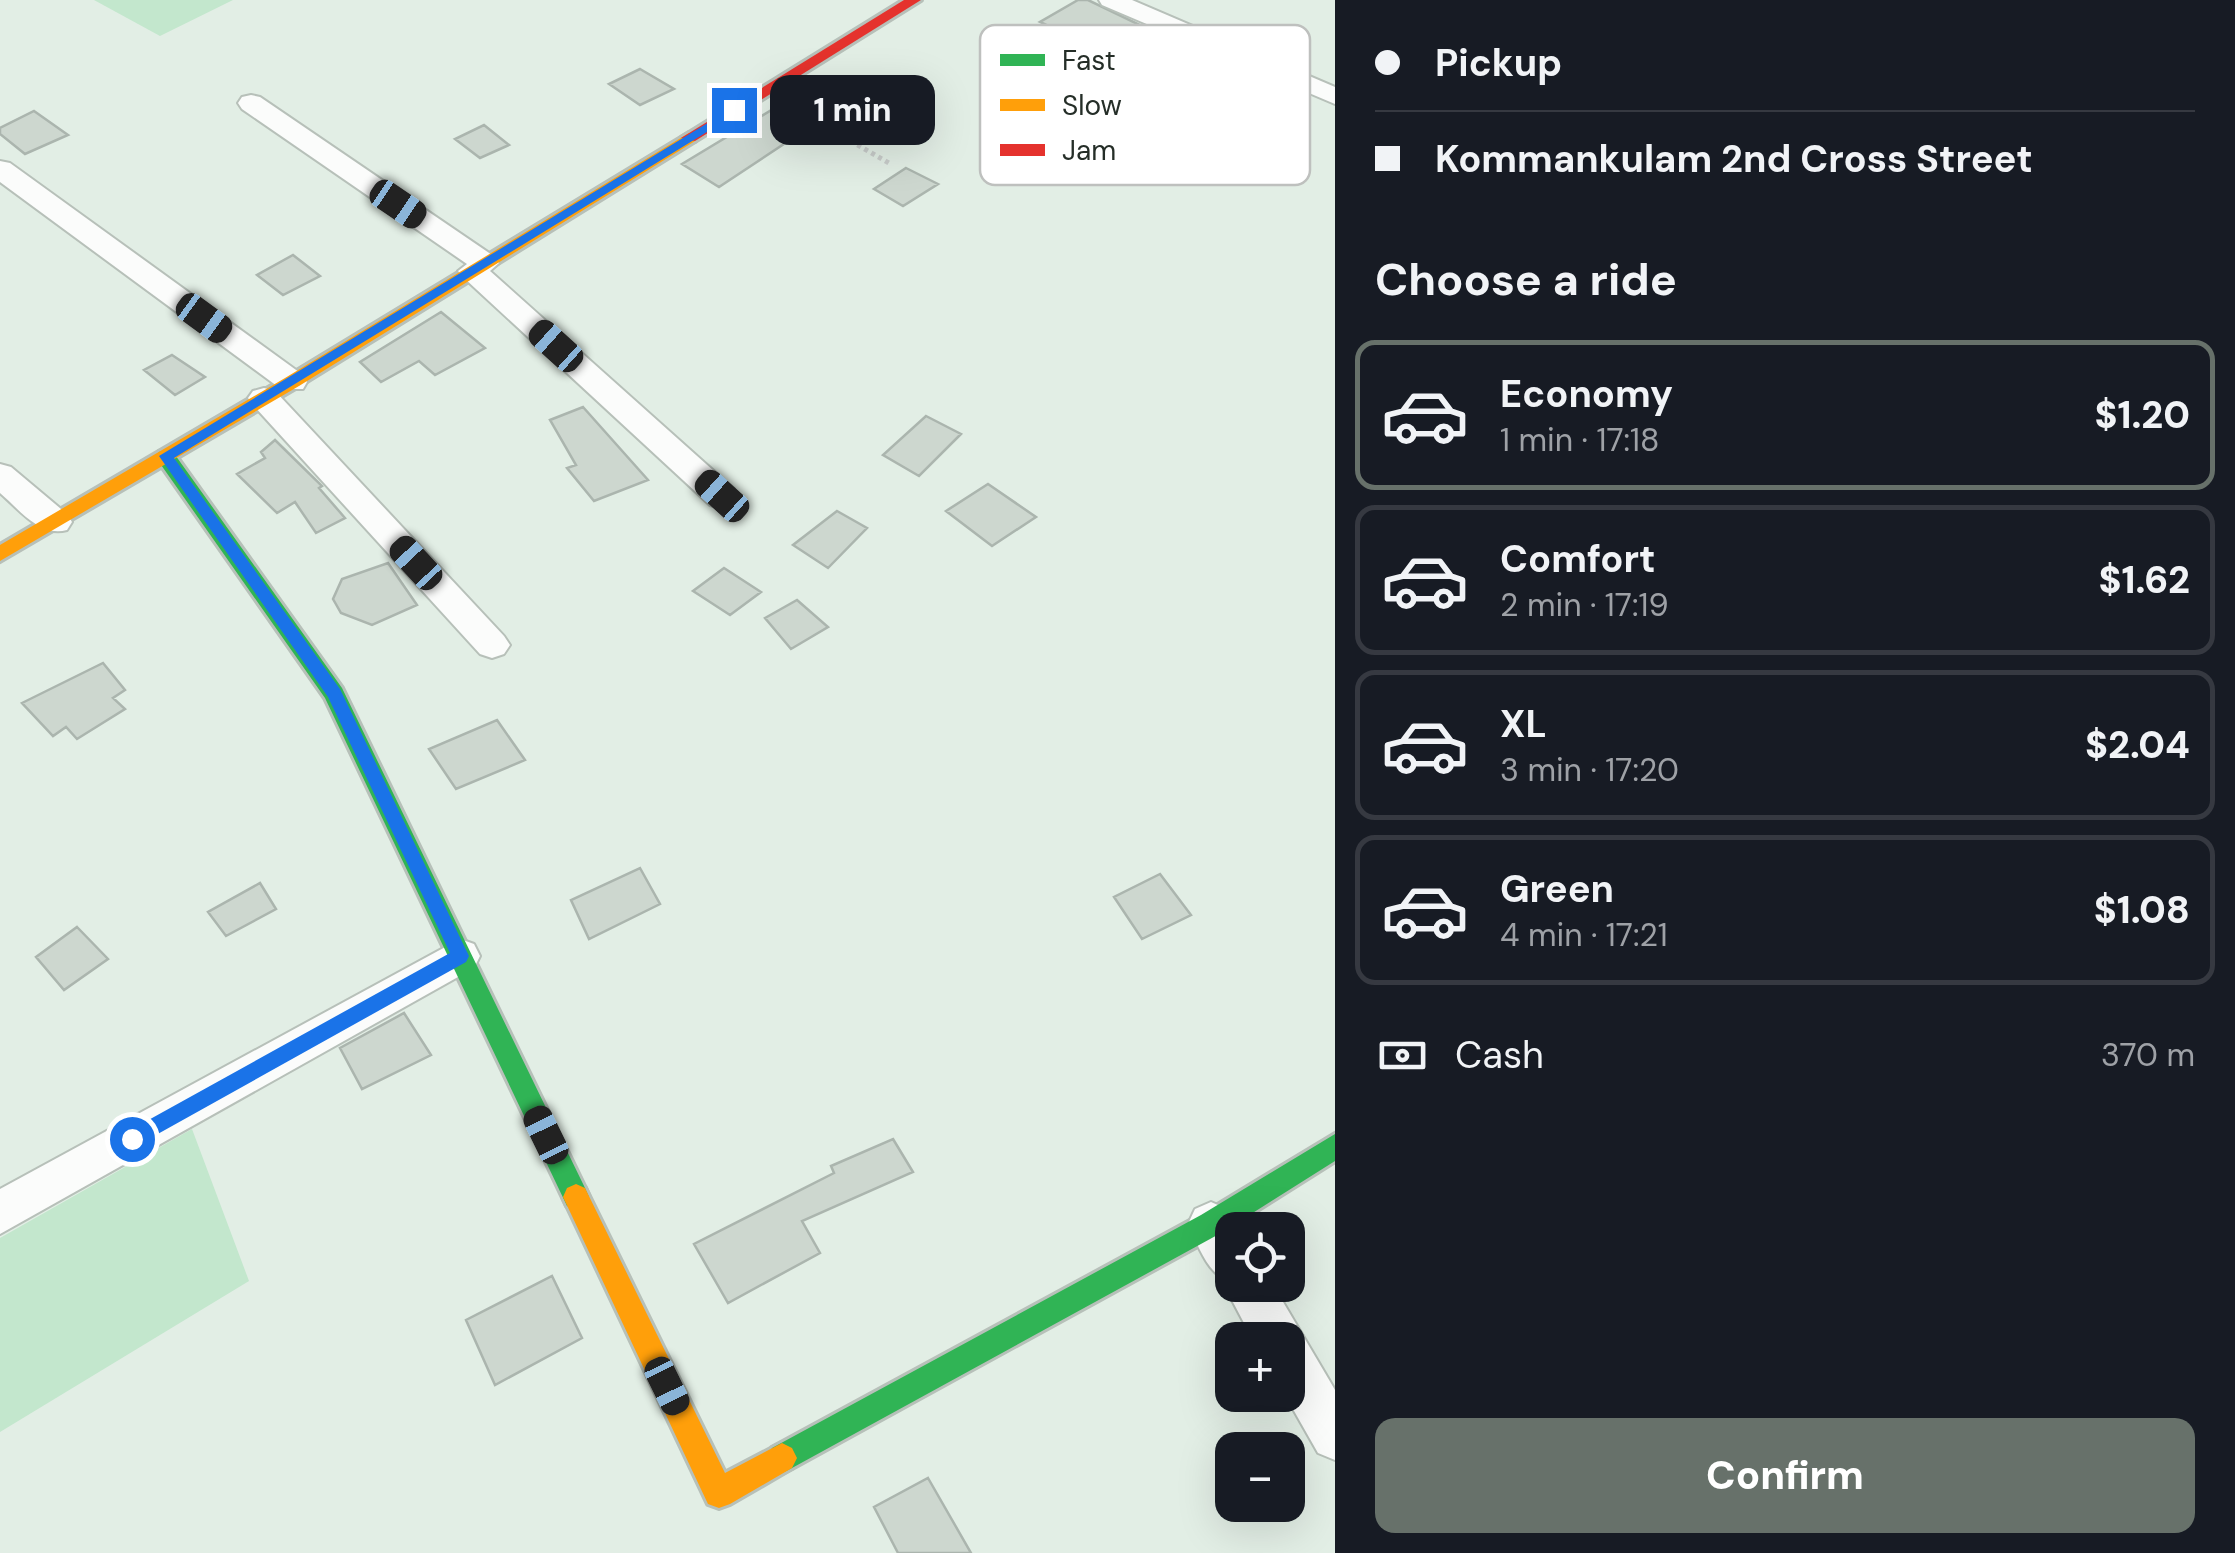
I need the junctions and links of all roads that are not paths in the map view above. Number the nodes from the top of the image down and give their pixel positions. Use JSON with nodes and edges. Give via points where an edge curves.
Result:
{"nodes":[{"id":1,"x":914,"y":0,"type":"edge"},
{"id":2,"x":1112,"y":0,"type":"edge"},
{"id":3,"x":1170,"y":25,"type":"edge"},
{"id":4,"x":1310,"y":85,"type":"edge"},
{"id":5,"x":1335,"y":96,"type":"edge"},
{"id":6,"x":251,"y":104,"type":"dead end"},
{"id":7,"x":0,"y":169,"type":"edge"},
{"id":8,"x":479,"y":267,"type":"junction"},
{"id":9,"x":278,"y":390,"type":"junction"},
{"id":10,"x":166,"y":456,"type":"junction"},
{"id":11,"x":0,"y":475,"type":"edge"},
{"id":12,"x":722,"y":496,"type":"dead end"},
{"id":13,"x":55,"y":522,"type":"junction"},
{"id":14,"x":0,"y":554,"type":"edge"},
{"id":15,"x":492,"y":646,"type":"dead end"},
{"id":16,"x":460,"y":956,"type":"junction"},
{"id":17,"x":1335,"y":1146,"type":"edge"},
{"id":18,"x":0,"y":1212,"type":"edge"},
{"id":19,"x":1257,"y":1212,"type":"edge"},
{"id":20,"x":1215,"y":1245,"type":"edge"},
{"id":21,"x":1305,"y":1384,"type":"edge"},
{"id":22,"x":1335,"y":1436,"type":"edge"}],
"edges":[{"from":1,"to":8,"type":"street"},
{"from":2,"to":3,"type":"street"},
{"from":4,"to":5,"type":"street"},
{"from":6,"to":8,"type":"street"},
{"from":7,"to":9,"type":"street"},
{"from":8,"to":9,"type":"street"},
{"from":8,"to":12,"type":"street"},
{"from":9,"to":10,"type":"street"},
{"from":9,"to":15,"type":"street"},
{"from":10,"to":13,"type":"street"},
{"from":10,"to":16,"type":"street","via":[[334,694]]},
{"from":11,"to":13,"type":"street"},
{"from":13,"to":14,"type":"street"},
{"from":16,"to":18,"type":"street"},
{"from":16,"to":20,"type":"street","via":[[719,1493]]},
{"from":17,"to":19,"type":"street"},
{"from":21,"to":22,"type":"street"}]}
